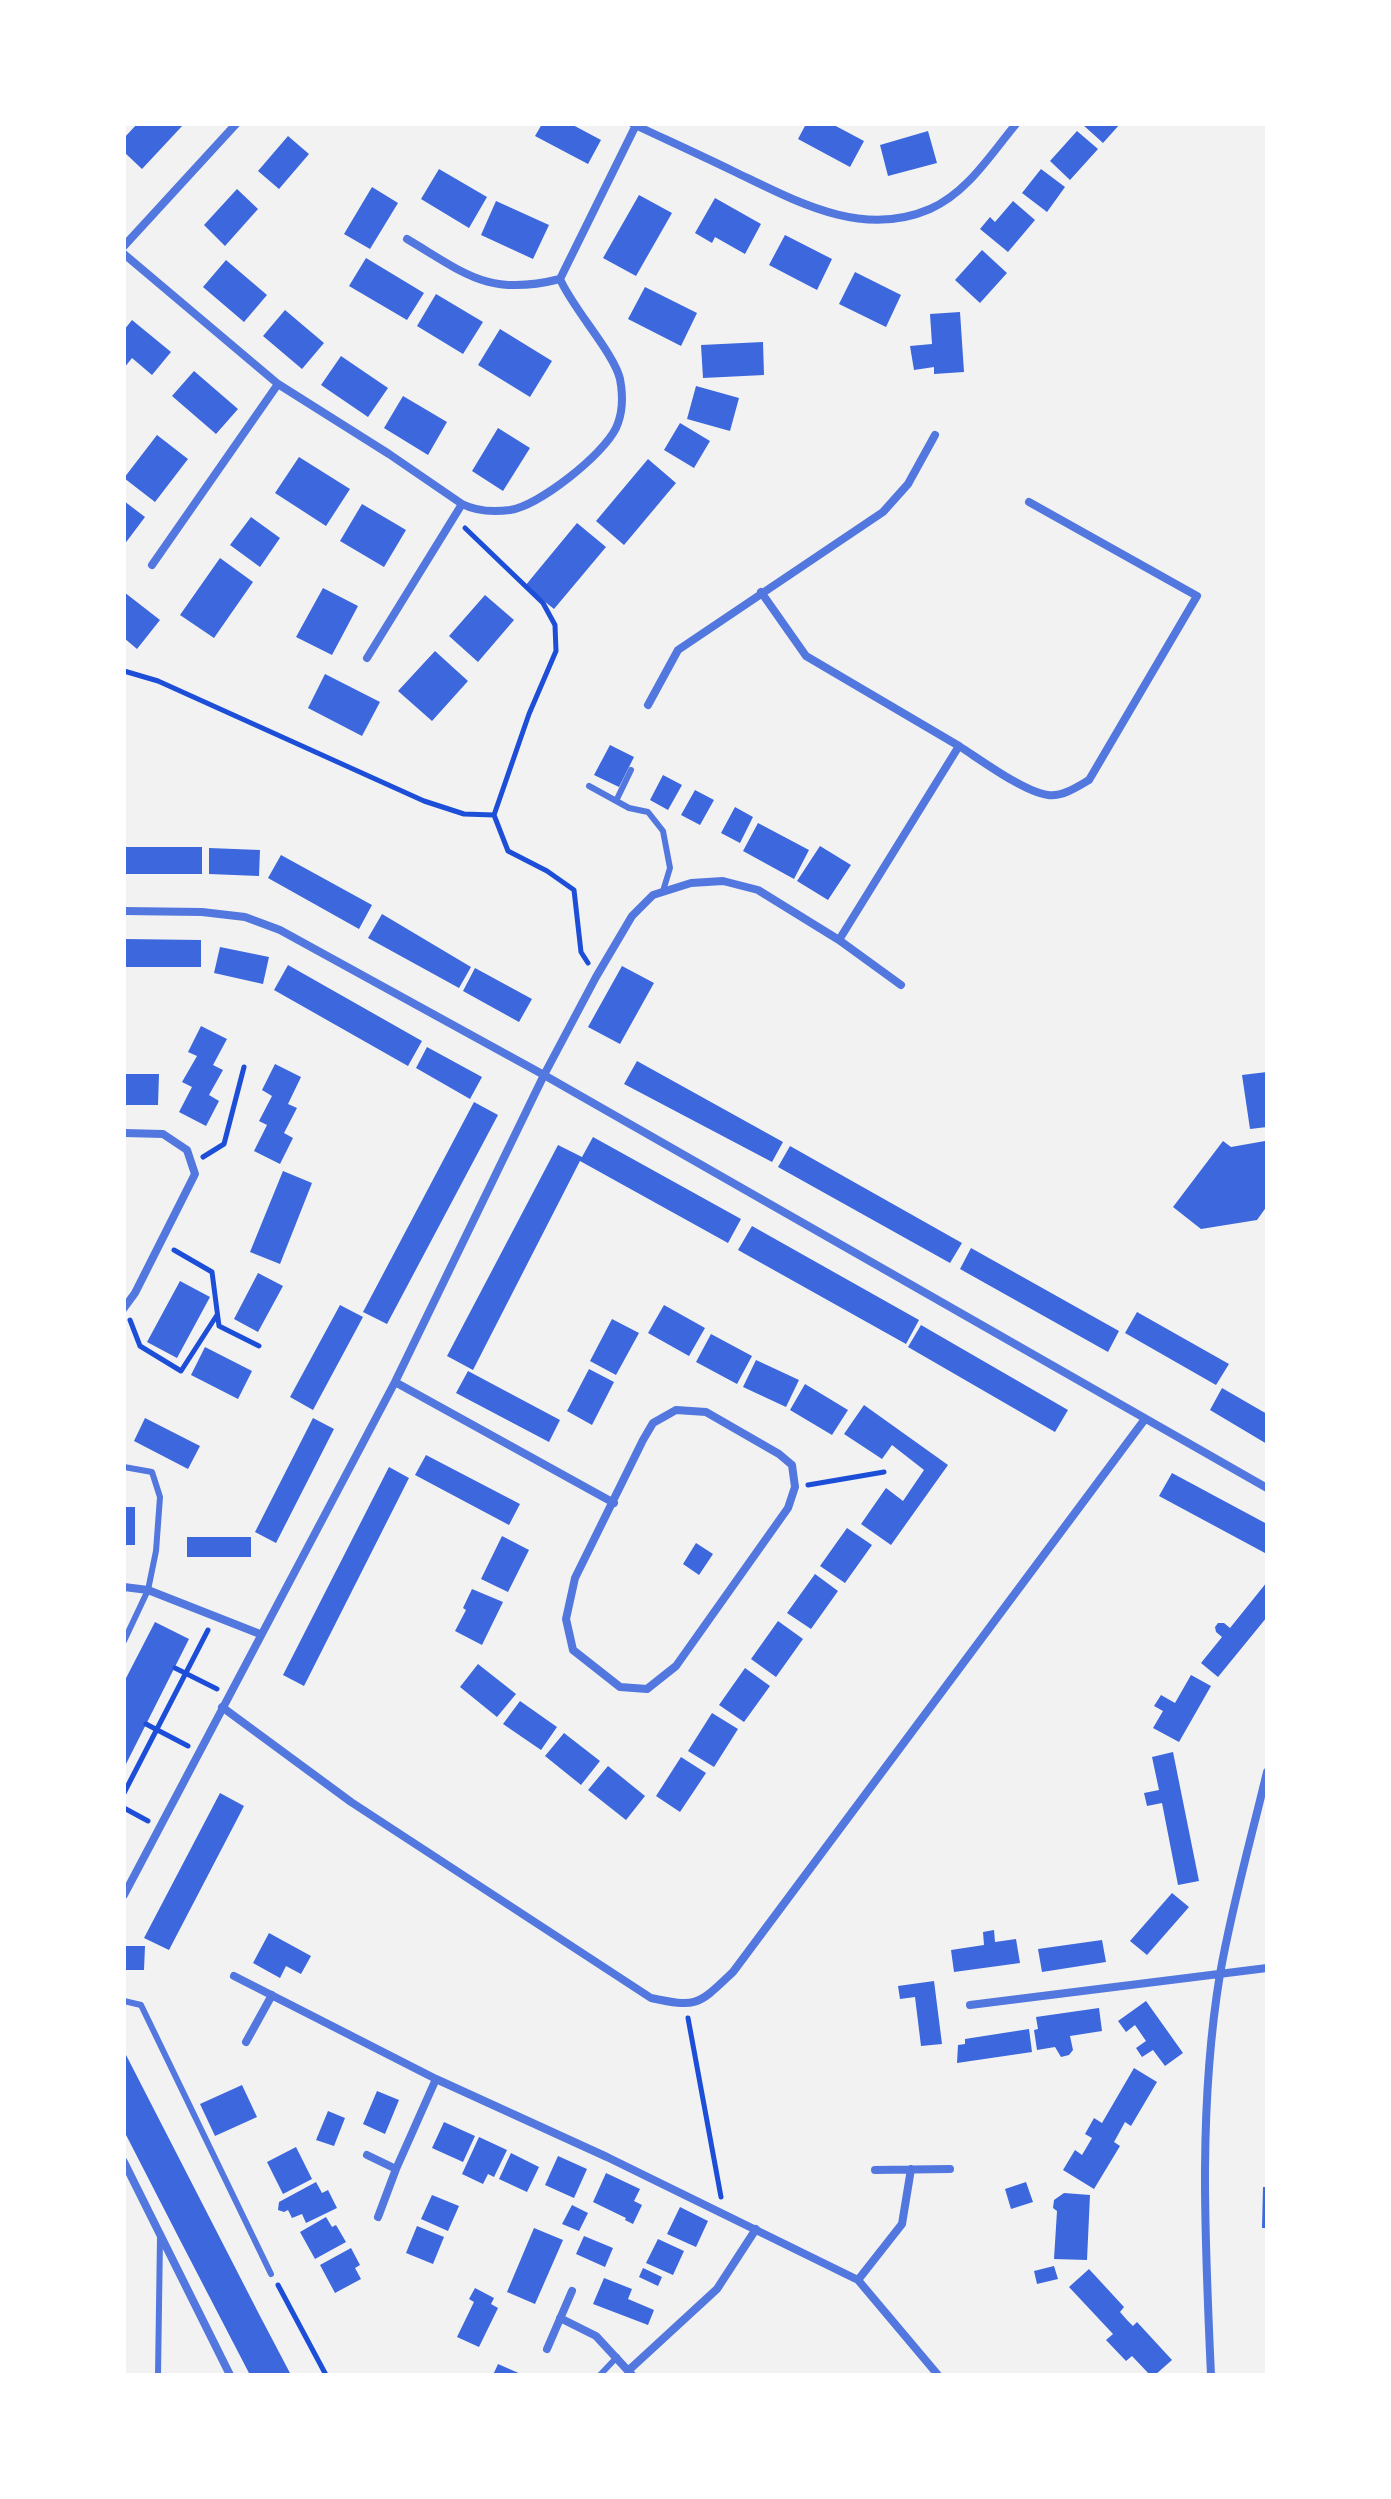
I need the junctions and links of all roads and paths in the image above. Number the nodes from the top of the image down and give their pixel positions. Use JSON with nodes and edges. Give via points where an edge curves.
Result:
{"nodes":[{"id":1,"x":236,"y":124,"type":"edge"},
{"id":2,"x":1016,"y":124,"type":"edge"},
{"id":3,"x":635,"y":125,"type":"edge"},
{"id":4,"x":407,"y":239,"type":"dead end"},
{"id":5,"x":124,"y":246,"type":"edge"},
{"id":6,"x":124,"y":254,"type":"edge"},
{"id":7,"x":560,"y":279,"type":"junction"},
{"id":8,"x":278,"y":384,"type":"junction"},
{"id":9,"x":935,"y":435,"type":"dead end"},
{"id":10,"x":1029,"y":502,"type":"dead end"},
{"id":11,"x":462,"y":504,"type":"junction"},
{"id":12,"x":455,"y":519,"type":"junction"},
{"id":13,"x":152,"y":565,"type":"dead end"},
{"id":14,"x":761,"y":592,"type":"junction"},
{"id":15,"x":367,"y":658,"type":"dead end"},
{"id":16,"x":124,"y":671,"type":"edge"},
{"id":17,"x":648,"y":705,"type":"dead end"},
{"id":18,"x":959,"y":746,"type":"junction"},
{"id":19,"x":631,"y":770,"type":"dead end"},
{"id":20,"x":589,"y":786,"type":"dead end"},
{"id":21,"x":616,"y":801,"type":"junction"},
{"id":22,"x":494,"y":815,"type":"junction"},
{"id":23,"x":663,"y":891,"type":"junction"},
{"id":24,"x":124,"y":911,"type":"edge"},
{"id":25,"x":839,"y":940,"type":"junction"},
{"id":26,"x":596,"y":977,"type":"junction"},
{"id":27,"x":901,"y":985,"type":"dead end"},
{"id":28,"x":244,"y":1067,"type":"dead end"},
{"id":29,"x":544,"y":1075,"type":"junction"},
{"id":30,"x":124,"y":1133,"type":"edge"},
{"id":31,"x":192,"y":1164,"type":"junction"},
{"id":32,"x":161,"y":1242,"type":"junction"},
{"id":33,"x":124,"y":1308,"type":"edge"},
{"id":34,"x":217,"y":1314,"type":"junction"},
{"id":35,"x":259,"y":1346,"type":"dead end"},
{"id":36,"x":395,"y":1382,"type":"junction"},
{"id":37,"x":1145,"y":1419,"type":"junction"},
{"id":38,"x":124,"y":1467,"type":"edge"},
{"id":39,"x":884,"y":1472,"type":"dead end"},
{"id":40,"x":795,"y":1487,"type":"junction"},
{"id":41,"x":1267,"y":1488,"type":"edge"},
{"id":42,"x":614,"y":1503,"type":"junction"},
{"id":43,"x":124,"y":1587,"type":"edge"},
{"id":44,"x":148,"y":1590,"type":"junction"},
{"id":45,"x":215,"y":1616,"type":"junction"},
{"id":46,"x":260,"y":1634,"type":"junction"},
{"id":47,"x":124,"y":1641,"type":"edge"},
{"id":48,"x":175,"y":1668,"type":"dead end"},
{"id":49,"x":186,"y":1674,"type":"junction"},
{"id":50,"x":228,"y":1695,"type":"junction"},
{"id":51,"x":222,"y":1707,"type":"junction"},
{"id":52,"x":146,"y":1724,"type":"dead end"},
{"id":53,"x":158,"y":1730,"type":"junction"},
{"id":54,"x":198,"y":1752,"type":"junction"},
{"id":55,"x":1267,"y":1772,"type":"edge"},
{"id":56,"x":124,"y":1793,"type":"edge"},
{"id":57,"x":124,"y":1808,"type":"edge"},
{"id":58,"x":158,"y":1827,"type":"junction"},
{"id":59,"x":124,"y":1895,"type":"edge"},
{"id":60,"x":1267,"y":1968,"type":"edge"},
{"id":61,"x":1220,"y":1974,"type":"junction"},
{"id":62,"x":234,"y":1976,"type":"dead end"},
{"id":63,"x":272,"y":1995,"type":"junction"},
{"id":64,"x":124,"y":2001,"type":"edge"},
{"id":65,"x":686,"y":2005,"type":"junction"},
{"id":66,"x":970,"y":2005,"type":"dead end"},
{"id":67,"x":246,"y":2042,"type":"dead end"},
{"id":68,"x":436,"y":2079,"type":"junction"},
{"id":69,"x":367,"y":2155,"type":"dead end"},
{"id":70,"x":124,"y":2162,"type":"edge"},
{"id":71,"x":396,"y":2169,"type":"junction"},
{"id":72,"x":911,"y":2169,"type":"junction"},
{"id":73,"x":950,"y":2169,"type":"dead end"},
{"id":74,"x":875,"y":2170,"type":"dead end"},
{"id":75,"x":724,"y":2213,"type":"junction"},
{"id":76,"x":378,"y":2217,"type":"dead end"},
{"id":77,"x":756,"y":2229,"type":"junction"},
{"id":78,"x":160,"y":2237,"type":"junction"},
{"id":79,"x":271,"y":2274,"type":"joint"},
{"id":80,"x":858,"y":2280,"type":"junction"},
{"id":81,"x":572,"y":2291,"type":"dead end"},
{"id":82,"x":560,"y":2318,"type":"junction"},
{"id":83,"x":547,"y":2349,"type":"dead end"},
{"id":84,"x":617,"y":2357,"type":"junction"},
{"id":85,"x":630,"y":2372,"type":"edge"},
{"id":86,"x":158,"y":2375,"type":"edge"},
{"id":87,"x":230,"y":2375,"type":"edge"},
{"id":88,"x":326,"y":2375,"type":"edge"},
{"id":89,"x":600,"y":2375,"type":"edge"},
{"id":90,"x":938,"y":2375,"type":"edge"},
{"id":91,"x":1211,"y":2375,"type":"edge"}],
"edges":[{"from":1,"to":5,"type":"street"},
{"from":2,"to":3,"type":"street","via":[[964,187],[931,209],[901,218],[860,220],[811,208]]},
{"from":3,"to":7,"type":"street"},
{"from":4,"to":7,"type":"street","via":[[485,282],[509,286]]},
{"from":6,"to":8,"type":"street"},
{"from":7,"to":11,"type":"street","via":[[620,377],[622,409],[615,430],[553,491],[512,510],[473,510]]},
{"from":8,"to":11,"type":"street"},
{"from":8,"to":13,"type":"street"},
{"from":9,"to":14,"type":"street","via":[[908,484],[883,512]]},
{"from":10,"to":18,"type":"street","via":[[1197,596],[1089,780],[1050,796]]},
{"from":11,"to":12,"type":"street"},
{"from":12,"to":15,"type":"street"},
{"from":12,"to":22,"type":"path","via":[[543,603],[555,625],[556,651]]},
{"from":14,"to":17,"type":"street","via":[[678,650]]},
{"from":14,"to":18,"type":"street","via":[[806,656]]},
{"from":16,"to":22,"type":"path","via":[[158,681],[398,791],[464,814]]},
{"from":18,"to":25,"type":"street"},
{"from":19,"to":21,"type":"lane"},
{"from":20,"to":21,"type":"lane"},
{"from":21,"to":23,"type":"lane","via":[[648,812],[663,831],[670,868]]},
{"from":22,"to":26,"type":"path","via":[[508,851],[574,890],[581,952]]},
{"from":23,"to":25,"type":"street","via":[[723,881],[758,890]]},
{"from":23,"to":26,"type":"street","via":[[632,916]]},
{"from":24,"to":29,"type":"street","via":[[245,917],[280,930]]},
{"from":25,"to":27,"type":"street"},
{"from":26,"to":29,"type":"street"},
{"from":28,"to":31,"type":"path","via":[[224,1144]]},
{"from":29,"to":36,"type":"street"},
{"from":29,"to":37,"type":"street"},
{"from":30,"to":31,"type":"street","via":[[163,1134],[187,1150]]},
{"from":31,"to":32,"type":"street","via":[[195,1174]]},
{"from":32,"to":33,"type":"street"},
{"from":32,"to":34,"type":"path","via":[[212,1272]]},
{"from":33,"to":34,"type":"path","via":[[140,1346],[181,1371]]},
{"from":34,"to":35,"type":"path","via":[[219,1326]]},
{"from":36,"to":42,"type":"street"},
{"from":36,"to":46,"type":"street"},
{"from":37,"to":41,"type":"street"},
{"from":37,"to":65,"type":"street","via":[[733,1972],[707,1997]]},
{"from":38,"to":44,"type":"lane","via":[[152,1472],[160,1497]]},
{"from":39,"to":40,"type":"path"},
{"from":40,"to":42,"type":"street","via":[[792,1465],[779,1454],[706,1412],[676,1410],[653,1423]]},
{"from":40,"to":42,"type":"street","via":[[788,1508],[676,1666],[647,1689],[620,1687],[573,1650],[566,1619],[575,1578]]},
{"from":43,"to":44,"type":"street"},
{"from":44,"to":45,"type":"street"},
{"from":44,"to":47,"type":"lane"},
{"from":45,"to":46,"type":"street"},
{"from":45,"to":49,"type":"path"},
{"from":46,"to":50,"type":"street"},
{"from":48,"to":49,"type":"path"},
{"from":49,"to":50,"type":"path"},
{"from":49,"to":53,"type":"path"},
{"from":50,"to":51,"type":"street"},
{"from":51,"to":54,"type":"street"},
{"from":51,"to":65,"type":"street","via":[[351,1802],[651,1998]]},
{"from":52,"to":53,"type":"path"},
{"from":53,"to":54,"type":"path"},
{"from":53,"to":56,"type":"path"},
{"from":54,"to":58,"type":"street"},
{"from":55,"to":61,"type":"street"},
{"from":57,"to":58,"type":"path"},
{"from":58,"to":59,"type":"street"},
{"from":60,"to":61,"type":"street"},
{"from":61,"to":66,"type":"street"},
{"from":61,"to":91,"type":"street","via":[[1205,2115]]},
{"from":62,"to":63,"type":"street"},
{"from":63,"to":67,"type":"street"},
{"from":63,"to":68,"type":"street"},
{"from":64,"to":79,"type":"lane","via":[[141,2005]]},
{"from":65,"to":75,"type":"path"},
{"from":68,"to":71,"type":"street"},
{"from":68,"to":75,"type":"street"},
{"from":69,"to":71,"type":"street"},
{"from":70,"to":78,"type":"street"},
{"from":71,"to":76,"type":"street"},
{"from":72,"to":73,"type":"street"},
{"from":72,"to":74,"type":"street"},
{"from":72,"to":80,"type":"street","via":[[902,2224]]},
{"from":75,"to":77,"type":"street"},
{"from":77,"to":80,"type":"street"},
{"from":77,"to":85,"type":"street","via":[[717,2289]]},
{"from":78,"to":86,"type":"lane"},
{"from":78,"to":87,"type":"street"},
{"from":79,"to":88,"type":"path"},
{"from":80,"to":90,"type":"street"},
{"from":81,"to":82,"type":"street"},
{"from":82,"to":83,"type":"street"},
{"from":82,"to":84,"type":"street","via":[[596,2336]]},
{"from":84,"to":85,"type":"street"},
{"from":84,"to":89,"type":"lane"}]}
